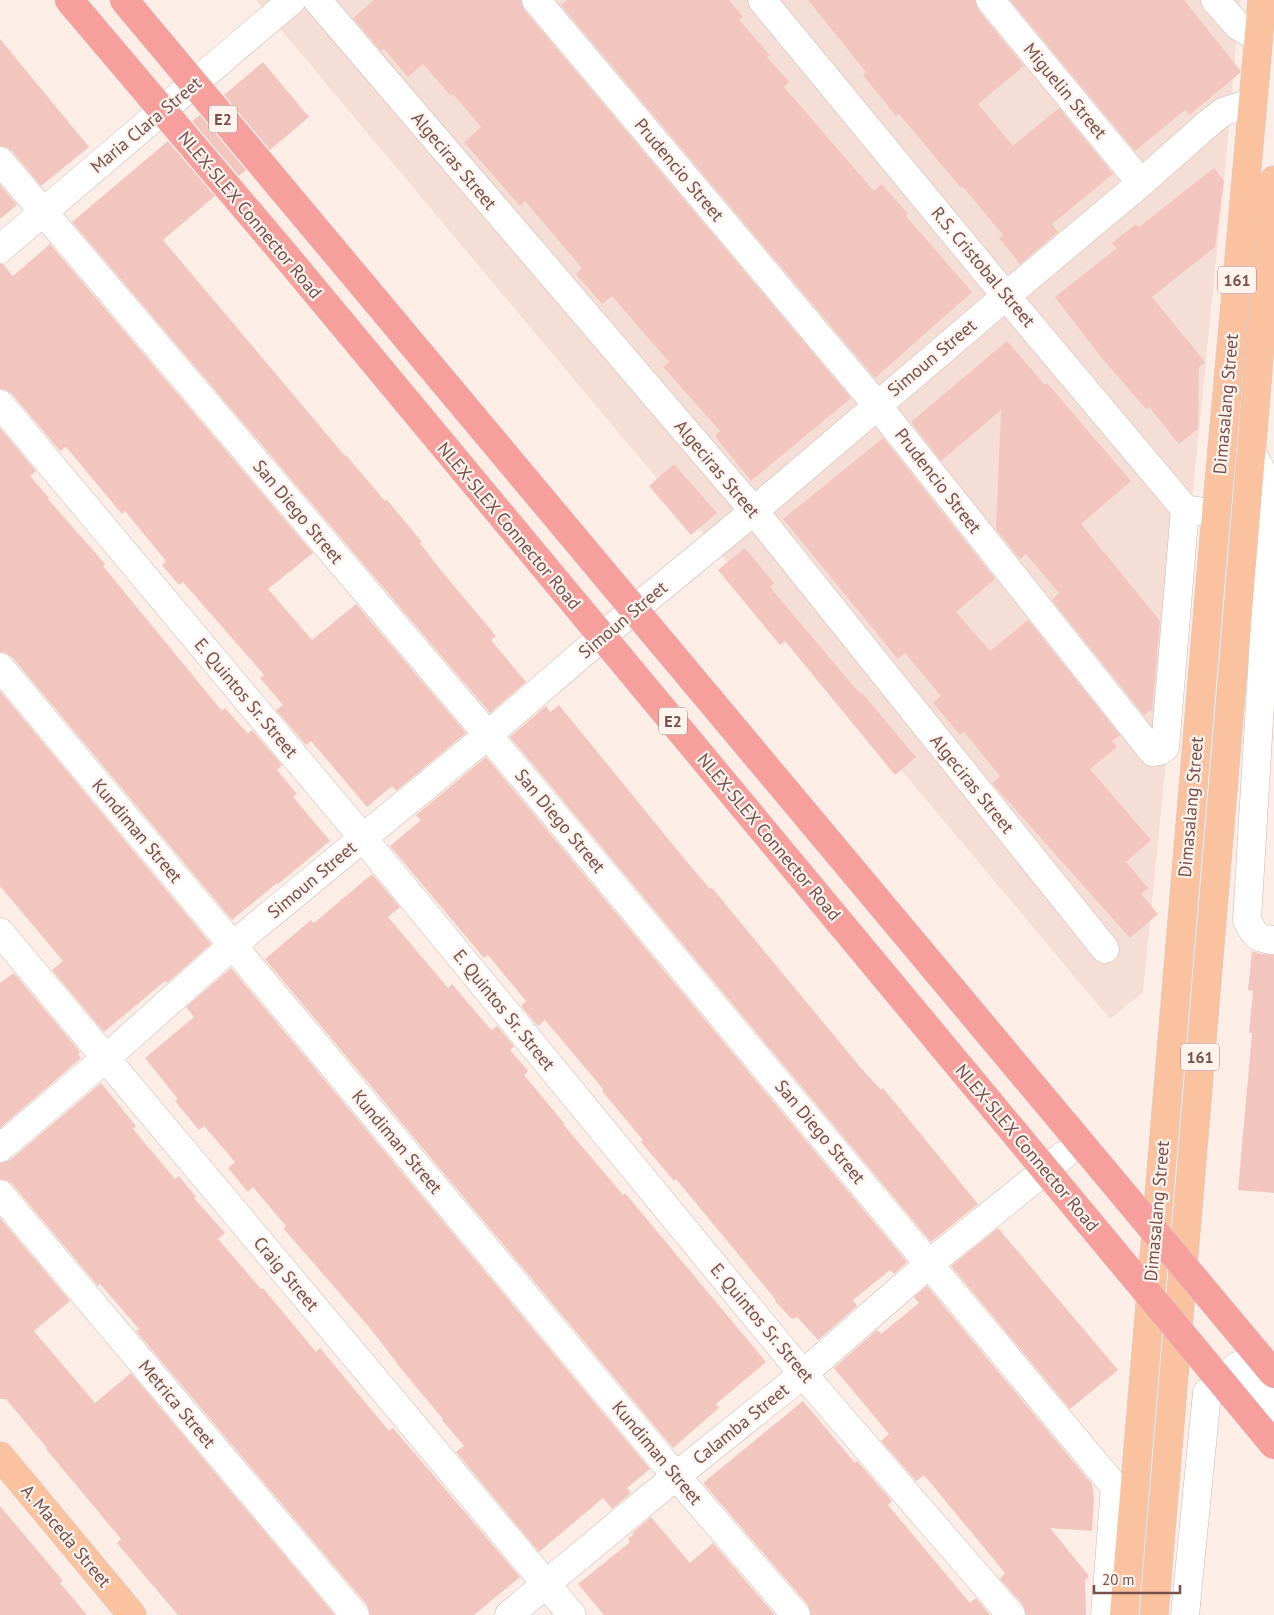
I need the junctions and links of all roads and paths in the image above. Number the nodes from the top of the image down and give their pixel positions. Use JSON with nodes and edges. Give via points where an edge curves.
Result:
{"nodes":[{"id":1,"x":69,"y":0,"type":"edge"},
{"id":2,"x":124,"y":0,"type":"edge"},
{"id":3,"x":292,"y":0,"type":"edge"},
{"id":4,"x":317,"y":0,"type":"edge"},
{"id":5,"x":536,"y":0,"type":"edge"},
{"id":6,"x":762,"y":0,"type":"edge"},
{"id":7,"x":990,"y":0,"type":"edge"},
{"id":8,"x":1215,"y":0,"type":"edge"},
{"id":9,"x":1262,"y":0,"type":"edge"},
{"id":10,"x":1258,"y":38,"type":"junction"},
{"id":11,"x":1252,"y":102,"type":"junction"},
{"id":12,"x":0,"y":161,"type":"edge"},
{"id":13,"x":1274,"y":180,"type":"edge"},
{"id":14,"x":1141,"y":183,"type":"junction"},
{"id":15,"x":43,"y":212,"type":"junction"},
{"id":16,"x":0,"y":249,"type":"edge"},
{"id":17,"x":1006,"y":296,"type":"junction"},
{"id":18,"x":0,"y":404,"type":"edge"},
{"id":19,"x":877,"y":405,"type":"junction"},
{"id":20,"x":1250,"y":452,"type":"junction"},
{"id":21,"x":1186,"y":509,"type":"junction"},
{"id":22,"x":754,"y":512,"type":"junction"},
{"id":23,"x":1216,"y":513,"type":"junction"},
{"id":24,"x":0,"y":667,"type":"edge"},
{"id":25,"x":488,"y":735,"type":"junction"},
{"id":26,"x":363,"y":838,"type":"junction"},
{"id":27,"x":0,"y":932,"type":"edge"},
{"id":28,"x":1268,"y":940,"type":"edge"},
{"id":29,"x":233,"y":945,"type":"junction"},
{"id":30,"x":1105,"y":949,"type":"dead end"},
{"id":31,"x":106,"y":1058,"type":"junction"},
{"id":32,"x":0,"y":1148,"type":"edge"},
{"id":33,"x":1064,"y":1155,"type":"dead end"},
{"id":34,"x":0,"y":1194,"type":"edge"},
{"id":35,"x":929,"y":1264,"type":"junction"},
{"id":36,"x":803,"y":1374,"type":"junction"},
{"id":37,"x":1274,"y":1374,"type":"edge"},
{"id":38,"x":1274,"y":1410,"type":"edge"},
{"id":39,"x":1274,"y":1445,"type":"edge"},
{"id":40,"x":0,"y":1456,"type":"edge"},
{"id":41,"x":676,"y":1476,"type":"junction"},
{"id":42,"x":546,"y":1584,"type":"junction"},
{"id":43,"x":132,"y":1615,"type":"edge"},
{"id":44,"x":355,"y":1615,"type":"edge"},
{"id":45,"x":510,"y":1615,"type":"edge"},
{"id":46,"x":572,"y":1615,"type":"edge"},
{"id":47,"x":796,"y":1615,"type":"edge"},
{"id":48,"x":1011,"y":1615,"type":"edge"},
{"id":49,"x":1105,"y":1615,"type":"edge"},
{"id":50,"x":1124,"y":1615,"type":"edge"},
{"id":51,"x":1154,"y":1615,"type":"edge"},
{"id":52,"x":1185,"y":1615,"type":"edge"}],
"edges":[{"from":1,"to":39,"type":"highway","name":"NLEX-SLEX Connector Road","number":"E2","bridge":true,"via":[[286,256]]},
{"from":2,"to":37,"type":"highway","number":"E2","bridge":true},
{"from":3,"to":15,"type":"street","name":"Maria Clara Street"},
{"from":4,"to":22,"type":"street","name":"Algeciras Street"},
{"from":5,"to":19,"type":"street","name":"Prudencio Street"},
{"from":6,"to":17,"type":"street","name":"R.S. Cristobal Street"},
{"from":7,"to":14,"type":"street","name":"Miguelin Street"},
{"from":8,"to":10,"type":"street","via":[[1238,26]]},
{"from":9,"to":10,"type":"main road","name":"Dimasalang Street","number":"161"},
{"from":10,"to":11,"type":"main road","name":"Dimasalang Street","number":"161"},
{"from":11,"to":14,"type":"street","name":"Simoun Street","via":[[1223,112]]},
{"from":11,"to":23,"type":"main road","name":"Dimasalang Street","number":"161"},
{"from":12,"to":15,"type":"street","name":"San Diego Street"},
{"from":13,"to":20,"type":"main road","name":"Dimasalang Street","number":"161"},
{"from":14,"to":17,"type":"street","name":"Simoun Street"},
{"from":15,"to":16,"type":"street","name":"Maria Clara Street"},
{"from":15,"to":25,"type":"street","name":"San Diego Street"},
{"from":17,"to":19,"type":"street","name":"Simoun Street"},
{"from":17,"to":21,"type":"street","name":"R.S. Cristobal Street"},
{"from":18,"to":26,"type":"street","name":"E. Quintos Sr. Street"},
{"from":19,"to":21,"type":"street","name":"Prudencio Street","via":[[1153,752],[1165,747]]},
{"from":19,"to":22,"type":"street","name":"Simoun Street"},
{"from":20,"to":28,"type":"street","name":"Dimasalang Street","via":[[1269,484],[1272,504],[1247,920],[1252,932]]},
{"from":20,"to":51,"type":"main road","name":"Dimasalang Street","number":"161","bridge":true},
{"from":21,"to":23,"type":"street"},
{"from":22,"to":25,"type":"street","name":"Simoun Street"},
{"from":22,"to":30,"type":"street","name":"Algeciras Street"},
{"from":23,"to":50,"type":"main road","name":"Dimasalang Street","number":"161","bridge":true},
{"from":24,"to":29,"type":"street","name":"Kundiman Street"},
{"from":25,"to":26,"type":"street","name":"Simoun Street"},
{"from":25,"to":35,"type":"street","name":"San Diego Street"},
{"from":26,"to":29,"type":"street","name":"Simoun Street"},
{"from":26,"to":36,"type":"street","name":"E. Quintos Sr. Street"},
{"from":27,"to":31,"type":"street","name":"Craig Street"},
{"from":29,"to":31,"type":"street","name":"Simoun Street"},
{"from":29,"to":41,"type":"street","name":"Kundiman Street"},
{"from":31,"to":32,"type":"street","name":"Simoun Street"},
{"from":31,"to":42,"type":"street","name":"Craig Street"},
{"from":33,"to":35,"type":"street","name":"Calamba Street"},
{"from":34,"to":44,"type":"street","name":"Metrica Street"},
{"from":35,"to":36,"type":"street","name":"Calamba Street"},
{"from":35,"to":49,"type":"street","name":"San Diego Street","via":[[1115,1487]]},
{"from":36,"to":41,"type":"street","name":"Calamba Street"},
{"from":36,"to":48,"type":"street","name":"E. Quintos Sr. Street"},
{"from":38,"to":52,"type":"street","via":[[1237,1366],[1207,1393]]},
{"from":40,"to":43,"type":"main road","name":"A. Maceda Street"},
{"from":41,"to":42,"type":"street","name":"Calamba Street"},
{"from":41,"to":47,"type":"street","name":"Kundiman Street"},
{"from":42,"to":45,"type":"street","name":"Calamba Street"},
{"from":42,"to":46,"type":"street","name":"Craig Street"}]}
